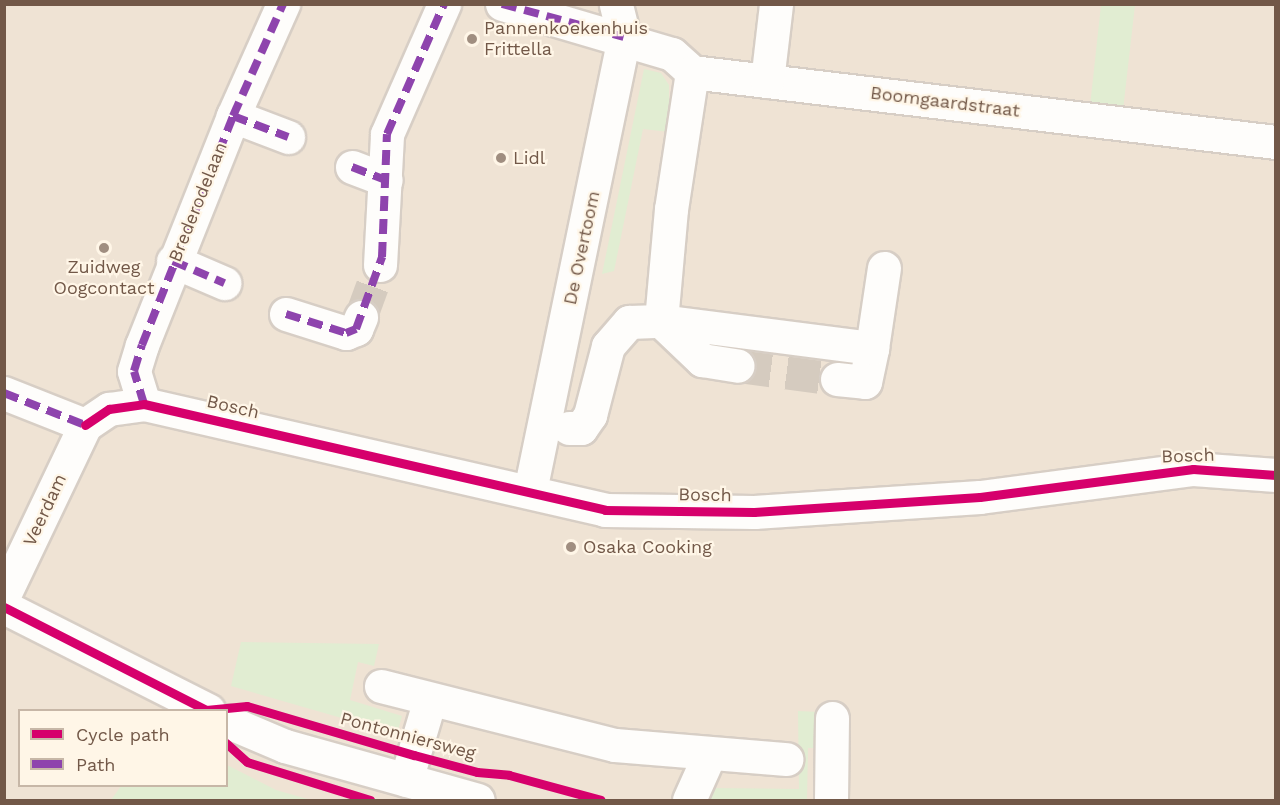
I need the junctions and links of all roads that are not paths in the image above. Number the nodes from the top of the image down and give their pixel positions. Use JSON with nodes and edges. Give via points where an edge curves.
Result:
{"nodes":[{"id":1,"x":283,"y":4,"type":"edge"},
{"id":2,"x":444,"y":4,"type":"edge"},
{"id":3,"x":502,"y":4,"type":"edge"},
{"id":4,"x":616,"y":4,"type":"edge"},
{"id":5,"x":776,"y":4,"type":"edge"},
{"id":6,"x":624,"y":37,"type":"junction"},
{"id":7,"x":692,"y":72,"type":"junction"},
{"id":8,"x":767,"y":81,"type":"junction"},
{"id":9,"x":233,"y":116,"type":"junction"},
{"id":10,"x":288,"y":137,"type":"dead end"},
{"id":11,"x":1275,"y":142,"type":"edge"},
{"id":12,"x":351,"y":167,"type":"dead end"},
{"id":13,"x":386,"y":180,"type":"junction"},
{"id":14,"x":173,"y":261,"type":"junction"},
{"id":15,"x":380,"y":265,"type":"tunnel mouth"},
{"id":16,"x":884,"y":268,"type":"dead end"},
{"id":17,"x":224,"y":283,"type":"dead end"},
{"id":18,"x":286,"y":314,"type":"dead end"},
{"id":19,"x":361,"y":317,"type":"tunnel mouth"},
{"id":20,"x":661,"y":321,"type":"junction"},
{"id":21,"x":872,"y":348,"type":"junction"},
{"id":22,"x":738,"y":366,"type":"tunnel mouth"},
{"id":23,"x":837,"y":379,"type":"tunnel mouth"},
{"id":24,"x":4,"y":393,"type":"edge"},
{"id":25,"x":144,"y":404,"type":"junction"},
{"id":26,"x":85,"y":425,"type":"junction"},
{"id":27,"x":569,"y":428,"type":"dead end"},
{"id":28,"x":1275,"y":475,"type":"edge"},
{"id":29,"x":530,"y":491,"type":"junction"},
{"id":30,"x":4,"y":595,"type":"edge"},
{"id":31,"x":4,"y":607,"type":"edge"},
{"id":32,"x":381,"y":686,"type":"dead end"},
{"id":33,"x":430,"y":699,"type":"junction"},
{"id":34,"x":204,"y":709,"type":"edge"},
{"id":35,"x":832,"y":718,"type":"dead end"},
{"id":36,"x":228,"y":722,"type":"edge"},
{"id":37,"x":710,"y":753,"type":"junction"},
{"id":38,"x":786,"y":759,"type":"dead end"},
{"id":39,"x":406,"y":780,"type":"junction"},
{"id":40,"x":478,"y":801,"type":"edge"},
{"id":41,"x":689,"y":801,"type":"edge"},
{"id":42,"x":831,"y":801,"type":"edge"}],
"edges":[{"from":1,"to":9,"type":"street","name":"Brederodelaan"},
{"from":2,"to":13,"type":"street","via":[[387,134]]},
{"from":3,"to":6,"type":"street"},
{"from":4,"to":6,"type":"street","name":"De Overtoom"},
{"from":5,"to":8,"type":"street"},
{"from":6,"to":7,"type":"street","via":[[672,54]]},
{"from":6,"to":29,"type":"street","name":"De Overtoom"},
{"from":7,"to":8,"type":"street","name":"Boomgaardstraat"},
{"from":7,"to":20,"type":"street","via":[[671,209]]},
{"from":8,"to":11,"type":"street","name":"Boomgaardstraat"},
{"from":9,"to":10,"type":"street"},
{"from":9,"to":14,"type":"street","name":"Brederodelaan"},
{"from":12,"to":13,"type":"street"},
{"from":13,"to":15,"type":"street"},
{"from":14,"to":17,"type":"street"},
{"from":14,"to":25,"type":"street","name":"Brederodelaan","via":[[134,371]]},
{"from":16,"to":21,"type":"street"},
{"from":18,"to":19,"type":"street","via":[[346,333],[356,329]]},
{"from":20,"to":21,"type":"street"},
{"from":20,"to":22,"type":"street","via":[[702,360]]},
{"from":20,"to":27,"type":"street","via":[[629,322],[608,346],[590,415],[581,428]]},
{"from":21,"to":23,"type":"street","via":[[865,382]]},
{"from":24,"to":26,"type":"street"},
{"from":25,"to":26,"type":"street","via":[[109,409]]},
{"from":25,"to":29,"type":"street","name":"Bosch"},
{"from":26,"to":30,"type":"street","name":"Veerdam"},
{"from":28,"to":29,"type":"street","name":"Bosch","via":[[1193,469],[980,497],[754,512],[605,510]]},
{"from":31,"to":34,"type":"street"},
{"from":32,"to":33,"type":"street"},
{"from":33,"to":37,"type":"street","via":[[615,745]]},
{"from":33,"to":39,"type":"street"},
{"from":35,"to":42,"type":"street"},
{"from":36,"to":39,"type":"street","via":[[285,746]]},
{"from":37,"to":38,"type":"street"},
{"from":37,"to":41,"type":"street"},
{"from":39,"to":40,"type":"street"}]}
